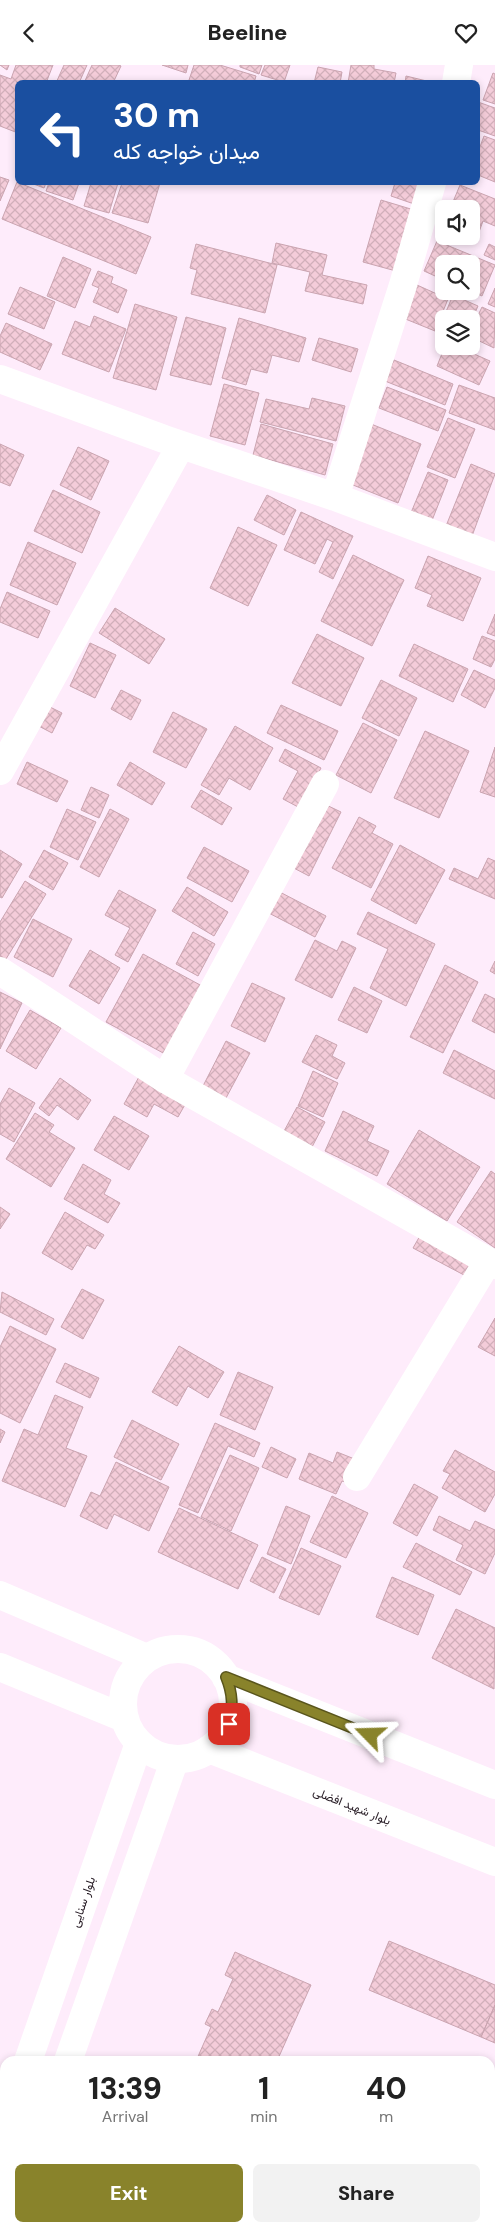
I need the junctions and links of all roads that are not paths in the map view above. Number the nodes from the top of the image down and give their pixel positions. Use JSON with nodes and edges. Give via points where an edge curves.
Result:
{"nodes":[{"id":1,"x":459,"y":65,"type":"edge"},
{"id":2,"x":456,"y":80,"type":"edge"},
{"id":3,"x":431,"y":185,"type":"edge"},
{"id":4,"x":0,"y":379,"type":"edge"},
{"id":5,"x":181,"y":445,"type":"junction"},
{"id":6,"x":335,"y":497,"type":"junction"},
{"id":7,"x":495,"y":557,"type":"edge"},
{"id":8,"x":0,"y":771,"type":"edge"},
{"id":9,"x":324,"y":784,"type":"dead end"},
{"id":10,"x":0,"y":971,"type":"edge"},
{"id":11,"x":165,"y":1079,"type":"junction"},
{"id":12,"x":491,"y":1263,"type":"edge"},
{"id":13,"x":357,"y":1477,"type":"dead end"},
{"id":14,"x":0,"y":1595,"type":"edge"},
{"id":15,"x":147,"y":1658,"type":"junction"},
{"id":16,"x":0,"y":1667,"type":"edge"},
{"id":17,"x":226,"y":1677,"type":"junction"},
{"id":18,"x":124,"y":1718,"type":"junction"},
{"id":19,"x":139,"y":1743,"type":"junction"},
{"id":20,"x":210,"y":1749,"type":"junction"},
{"id":21,"x":175,"y":1759,"type":"junction"},
{"id":22,"x":495,"y":1785,"type":"edge"},
{"id":23,"x":495,"y":1862,"type":"edge"},
{"id":24,"x":30,"y":2056,"type":"edge"},
{"id":25,"x":70,"y":2056,"type":"edge"}],
"edges":[{"from":1,"to":2,"type":"street"},
{"from":3,"to":6,"type":"street"},
{"from":4,"to":5,"type":"street"},
{"from":5,"to":6,"type":"street"},
{"from":5,"to":8,"type":"street"},
{"from":6,"to":7,"type":"street"},
{"from":9,"to":11,"type":"street"},
{"from":10,"to":11,"type":"street"},
{"from":11,"to":12,"type":"street"},
{"from":12,"to":13,"type":"street"},
{"from":14,"to":15,"type":"street"},
{"from":15,"to":17,"type":"street","via":[[162,1651],[190,1650],[203,1655]]},
{"from":15,"to":18,"type":"street","via":[[126,1684]]},
{"from":16,"to":18,"type":"street"},
{"from":17,"to":20,"type":"street","via":[[233,1709],[221,1738]]},
{"from":17,"to":22,"type":"street"},
{"from":18,"to":19,"type":"street"},
{"from":19,"to":21,"type":"street","via":[[150,1752]]},
{"from":19,"to":24,"type":"street","name":"بلوار سنایی"},
{"from":20,"to":21,"type":"street","via":[[193,1757]]},
{"from":20,"to":23,"type":"street","name":"بلوار شهید افضلی"},
{"from":21,"to":25,"type":"street"}]}
